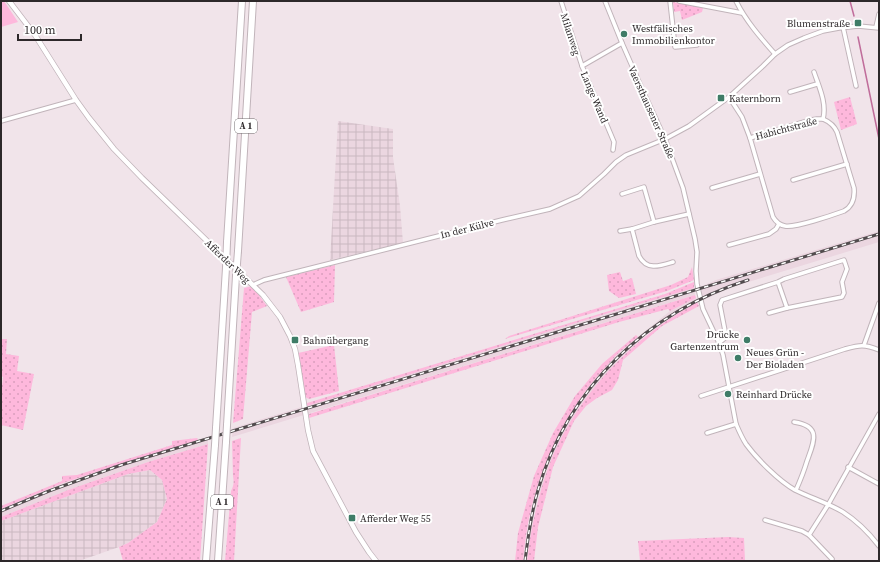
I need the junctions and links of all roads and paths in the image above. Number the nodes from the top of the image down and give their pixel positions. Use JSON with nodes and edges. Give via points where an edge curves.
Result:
{"nodes":[{"id":1,"x":9,"y":1,"type":"edge"},
{"id":2,"x":242,"y":1,"type":"edge"},
{"id":3,"x":253,"y":1,"type":"edge"},
{"id":4,"x":561,"y":1,"type":"edge"},
{"id":5,"x":605,"y":1,"type":"edge"},
{"id":6,"x":670,"y":1,"type":"edge"},
{"id":7,"x":679,"y":1,"type":"edge"},
{"id":8,"x":736,"y":1,"type":"edge"},
{"id":9,"x":742,"y":13,"type":"junction"},
{"id":10,"x":879,"y":14,"type":"edge"},
{"id":11,"x":843,"y":27,"type":"junction"},
{"id":12,"x":877,"y":28,"type":"edge"},
{"id":13,"x":622,"y":43,"type":"junction"},
{"id":14,"x":697,"y":45,"type":"dead end"},
{"id":15,"x":775,"y":54,"type":"junction"},
{"id":16,"x":582,"y":66,"type":"junction"},
{"id":17,"x":814,"y":72,"type":"dead end"},
{"id":18,"x":818,"y":84,"type":"junction"},
{"id":19,"x":856,"y":86,"type":"dead end"},
{"id":20,"x":790,"y":92,"type":"dead end"},
{"id":21,"x":729,"y":96,"type":"junction"},
{"id":22,"x":76,"y":100,"type":"junction"},
{"id":23,"x":823,"y":119,"type":"junction"},
{"id":24,"x":1,"y":121,"type":"edge"},
{"id":25,"x":666,"y":138,"type":"junction"},
{"id":26,"x":750,"y":138,"type":"junction"},
{"id":27,"x":613,"y":150,"type":"dead end"},
{"id":28,"x":847,"y":164,"type":"junction"},
{"id":29,"x":760,"y":174,"type":"junction"},
{"id":30,"x":793,"y":180,"type":"dead end"},
{"id":31,"x":712,"y":188,"type":"dead end"},
{"id":32,"x":622,"y":194,"type":"dead end"},
{"id":33,"x":689,"y":214,"type":"junction"},
{"id":34,"x":654,"y":222,"type":"junction"},
{"id":35,"x":779,"y":224,"type":"junction"},
{"id":36,"x":632,"y":228,"type":"junction"},
{"id":37,"x":620,"y":231,"type":"dead end"},
{"id":38,"x":729,"y":245,"type":"dead end"},
{"id":39,"x":672,"y":262,"type":"dead end"},
{"id":40,"x":778,"y":282,"type":"junction"},
{"id":41,"x":253,"y":285,"type":"junction"},
{"id":42,"x":879,"y":303,"type":"edge"},
{"id":43,"x":787,"y":308,"type":"junction"},
{"id":44,"x":769,"y":313,"type":"dead end"},
{"id":45,"x":719,"y":342,"type":"junction"},
{"id":46,"x":864,"y":345,"type":"junction"},
{"id":47,"x":879,"y":350,"type":"edge"},
{"id":48,"x":729,"y":387,"type":"junction"},
{"id":49,"x":701,"y":396,"type":"dead end"},
{"id":50,"x":879,"y":414,"type":"edge"},
{"id":51,"x":794,"y":422,"type":"dead end"},
{"id":52,"x":736,"y":424,"type":"junction"},
{"id":53,"x":707,"y":433,"type":"dead end"},
{"id":54,"x":848,"y":467,"type":"junction"},
{"id":55,"x":879,"y":484,"type":"edge"},
{"id":56,"x":796,"y":490,"type":"junction"},
{"id":57,"x":828,"y":505,"type":"junction"},
{"id":58,"x":765,"y":520,"type":"dead end"},
{"id":59,"x":809,"y":536,"type":"junction"},
{"id":60,"x":879,"y":546,"type":"edge"},
{"id":61,"x":832,"y":559,"type":"dead end"},
{"id":62,"x":206,"y":561,"type":"edge"},
{"id":63,"x":218,"y":561,"type":"edge"},
{"id":64,"x":376,"y":561,"type":"edge"}],
"edges":[{"from":1,"to":22,"type":"street","name":"Afferder Weg","via":[[35,34]]},
{"from":2,"to":62,"type":"highway","number":"A 1","bridge":true},
{"from":3,"to":63,"type":"highway","number":"A 1","bridge":true},
{"from":4,"to":16,"type":"street","name":"Milanweg"},
{"from":5,"to":13,"type":"street","name":"Vaersthausener Straße"},
{"from":6,"to":14,"type":"street","via":[[675,47]]},
{"from":7,"to":9,"type":"street"},
{"from":8,"to":9,"type":"street"},
{"from":9,"to":15,"type":"street"},
{"from":10,"to":12,"type":"street"},
{"from":11,"to":12,"type":"street","name":"In der Külve"},
{"from":11,"to":15,"type":"street","name":"In der Külve","via":[[804,38]]},
{"from":11,"to":19,"type":"street"},
{"from":13,"to":16,"type":"street","name":"Lange Wand"},
{"from":13,"to":25,"type":"street","name":"Vaersthausener Straße","via":[[642,91]]},
{"from":15,"to":21,"type":"street","name":"In der Külve"},
{"from":16,"to":27,"type":"street","name":"Lange Wand","via":[[614,142]]},
{"from":17,"to":18,"type":"street","name":"Habichtstraße"},
{"from":18,"to":20,"type":"street"},
{"from":18,"to":23,"type":"street","name":"Habichtstraße","via":[[824,106]]},
{"from":21,"to":25,"type":"street","name":"In der Külve","via":[[689,126]]},
{"from":21,"to":26,"type":"street","name":"Habichtstraße","via":[[742,117]]},
{"from":22,"to":24,"type":"street"},
{"from":22,"to":41,"type":"street","name":"Afferder Weg","via":[[126,162]]},
{"from":23,"to":26,"type":"street","name":"Habichtstraße","via":[[811,120]]},
{"from":23,"to":28,"type":"street","name":"Habichtstraße","via":[[836,128]]},
{"from":25,"to":33,"type":"street","name":"Vaersthausener Straße"},
{"from":25,"to":41,"type":"street","name":"In der Külve","via":[[626,155],[579,196],[550,209],[264,280]]},
{"from":26,"to":29,"type":"street","name":"Habichtstraße"},
{"from":28,"to":30,"type":"street"},
{"from":28,"to":35,"type":"street","name":"Habichtstraße","via":[[854,193],[848,209],[792,226]]},
{"from":29,"to":31,"type":"street"},
{"from":29,"to":35,"type":"street","name":"Habichtstraße","via":[[771,214]]},
{"from":32,"to":34,"type":"street","via":[[644,187]]},
{"from":33,"to":34,"type":"street"},
{"from":33,"to":45,"type":"street","name":"Vaersthausener Straße","via":[[697,252],[697,284],[701,303]]},
{"from":34,"to":36,"type":"street"},
{"from":35,"to":38,"type":"street","via":[[769,234]]},
{"from":36,"to":37,"type":"street"},
{"from":36,"to":39,"type":"street","via":[[642,261],[652,267]]},
{"from":40,"to":43,"type":"street"},
{"from":40,"to":43,"type":"street","via":[[844,260],[847,269],[842,282],[842,297]]},
{"from":40,"to":45,"type":"street","via":[[722,300],[720,305],[726,336]]},
{"from":41,"to":64,"type":"street","name":"Afferder Weg","via":[[280,317],[292,341],[313,451],[356,532]]},
{"from":42,"to":46,"type":"street"},
{"from":43,"to":44,"type":"street"},
{"from":45,"to":48,"type":"street","name":"Vaersthausener Straße"},
{"from":46,"to":47,"type":"street"},
{"from":46,"to":48,"type":"street"},
{"from":48,"to":49,"type":"street"},
{"from":48,"to":52,"type":"street","name":"Vaersthausener Straße"},
{"from":50,"to":54,"type":"street"},
{"from":51,"to":56,"type":"street","via":[[808,426],[814,442]]},
{"from":52,"to":53,"type":"street"},
{"from":52,"to":56,"type":"street","name":"Vaersthausener Straße","via":[[753,452],[786,484]]},
{"from":54,"to":55,"type":"street"},
{"from":54,"to":57,"type":"street"},
{"from":56,"to":57,"type":"street","name":"Vaersthausener Straße"},
{"from":57,"to":59,"type":"street"},
{"from":57,"to":60,"type":"street","name":"Vaersthausener Straße","via":[[843,512]]},
{"from":58,"to":59,"type":"street","via":[[802,531]]},
{"from":59,"to":61,"type":"street"}]}
